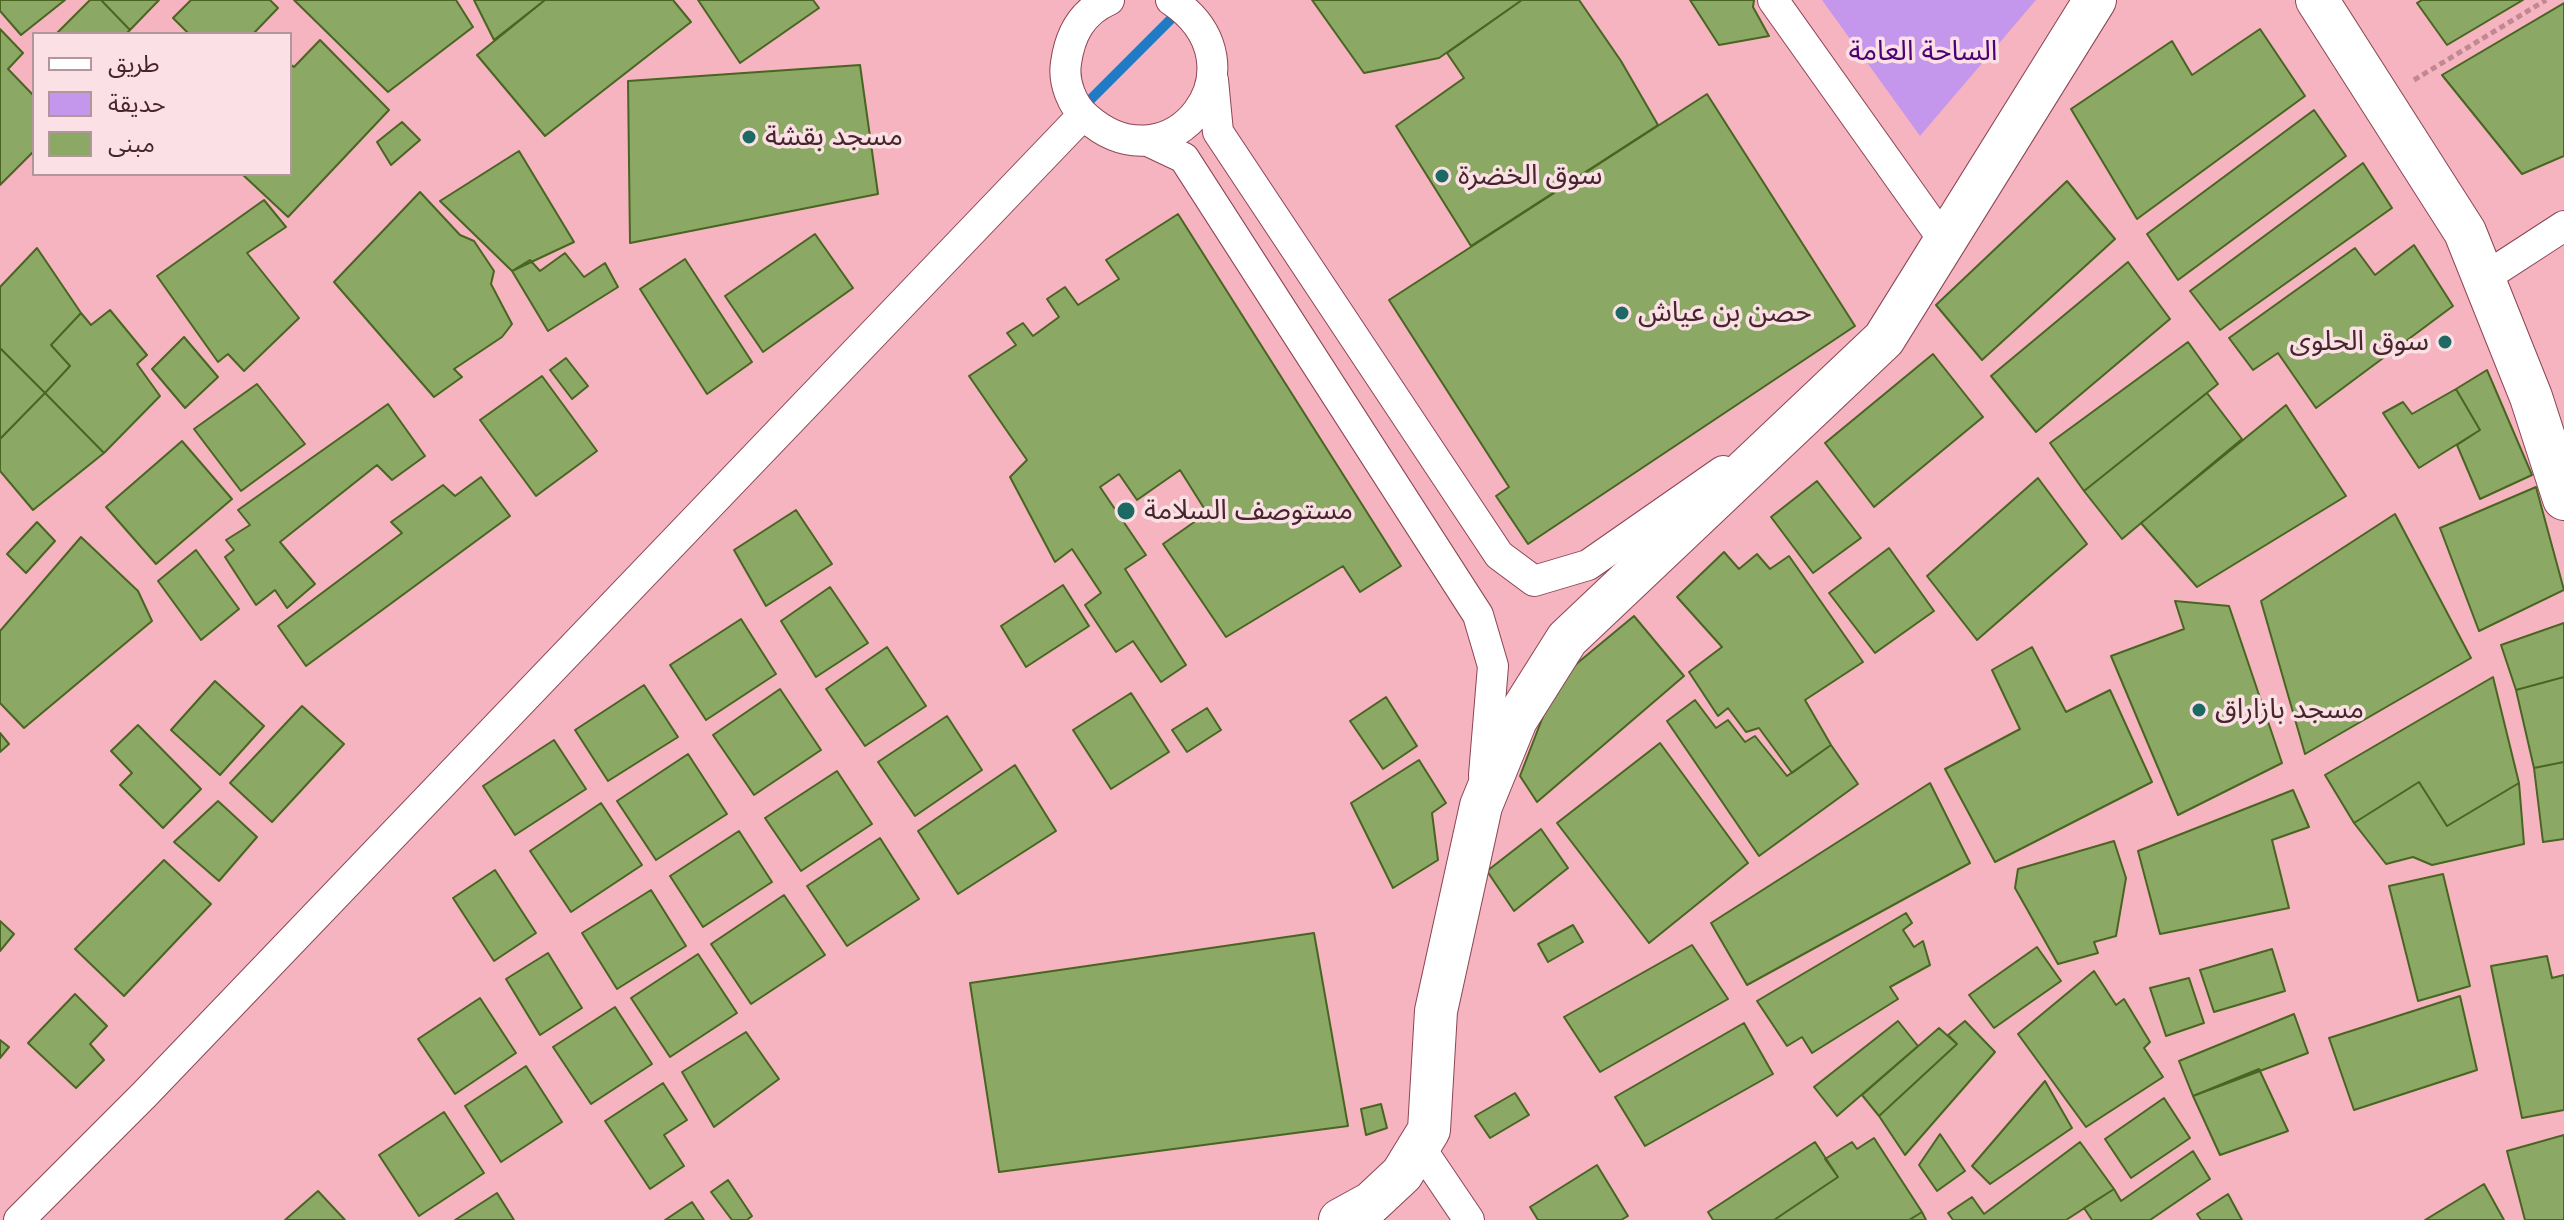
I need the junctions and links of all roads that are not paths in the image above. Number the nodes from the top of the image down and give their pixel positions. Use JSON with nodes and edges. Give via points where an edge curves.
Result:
{"nodes":[{"id":1,"x":1109,"y":0,"type":"edge"},
{"id":2,"x":1773,"y":0,"type":"edge"},
{"id":3,"x":2095,"y":0,"type":"edge"},
{"id":4,"x":2118,"y":0,"type":"edge"},
{"id":5,"x":2297,"y":0,"type":"edge"},
{"id":6,"x":2317,"y":0,"type":"edge"},
{"id":7,"x":1189,"y":4,"type":"edge"},
{"id":8,"x":2355,"y":60,"type":"junction"},
{"id":9,"x":1213,"y":80,"type":"junction"},
{"id":10,"x":2035,"y":97,"type":"junction"},
{"id":11,"x":1083,"y":115,"type":"junction"},
{"id":12,"x":1148,"y":141,"type":"junction"},
{"id":13,"x":2564,"y":226,"type":"edge"},
{"id":14,"x":1945,"y":242,"type":"junction"},
{"id":15,"x":2484,"y":278,"type":"junction"},
{"id":16,"x":1813,"y":408,"type":"junction"},
{"id":17,"x":2564,"y":499,"type":"edge"},
{"id":18,"x":1481,"y":806,"type":"junction"},
{"id":19,"x":1419,"y":1146,"type":"junction"},
{"id":20,"x":19,"y":1220,"type":"edge"},
{"id":21,"x":1340,"y":1220,"type":"edge"},
{"id":22,"x":1469,"y":1220,"type":"edge"}],
"edges":[{"from":1,"to":11,"type":"street","via":[[1080,21],[1069,44],[1065,69],[1070,94]]},
{"from":2,"to":14,"type":"street"},
{"from":3,"to":10,"type":"main road"},
{"from":4,"to":10,"type":"main road"},
{"from":5,"to":8,"type":"main road"},
{"from":6,"to":8,"type":"main road"},
{"from":7,"to":9,"type":"street","via":[[1213,56]]},
{"from":8,"to":15,"type":"main road","via":[[2465,232]]},
{"from":9,"to":12,"type":"street","via":[[1191,121],[1171,135]]},
{"from":9,"to":16,"type":"street","via":[[1218,132],[1482,532],[1499,555],[1534,581],[1588,565]]},
{"from":10,"to":14,"type":"main road"},
{"from":11,"to":12,"type":"street","via":[[1124,140]]},
{"from":11,"to":20,"type":"street"},
{"from":12,"to":18,"type":"street","via":[[1184,158],[1478,615],[1493,666]]},
{"from":13,"to":15,"type":"street"},
{"from":14,"to":16,"type":"main road","via":[[1884,339]]},
{"from":15,"to":17,"type":"main road"},
{"from":16,"to":18,"type":"main road","via":[[1567,639],[1516,720]]},
{"from":18,"to":19,"type":"main road","via":[[1436,1011],[1429,1130]]},
{"from":19,"to":21,"type":"main road","via":[[1402,1174],[1371,1203]]},
{"from":19,"to":22,"type":"street"}]}
